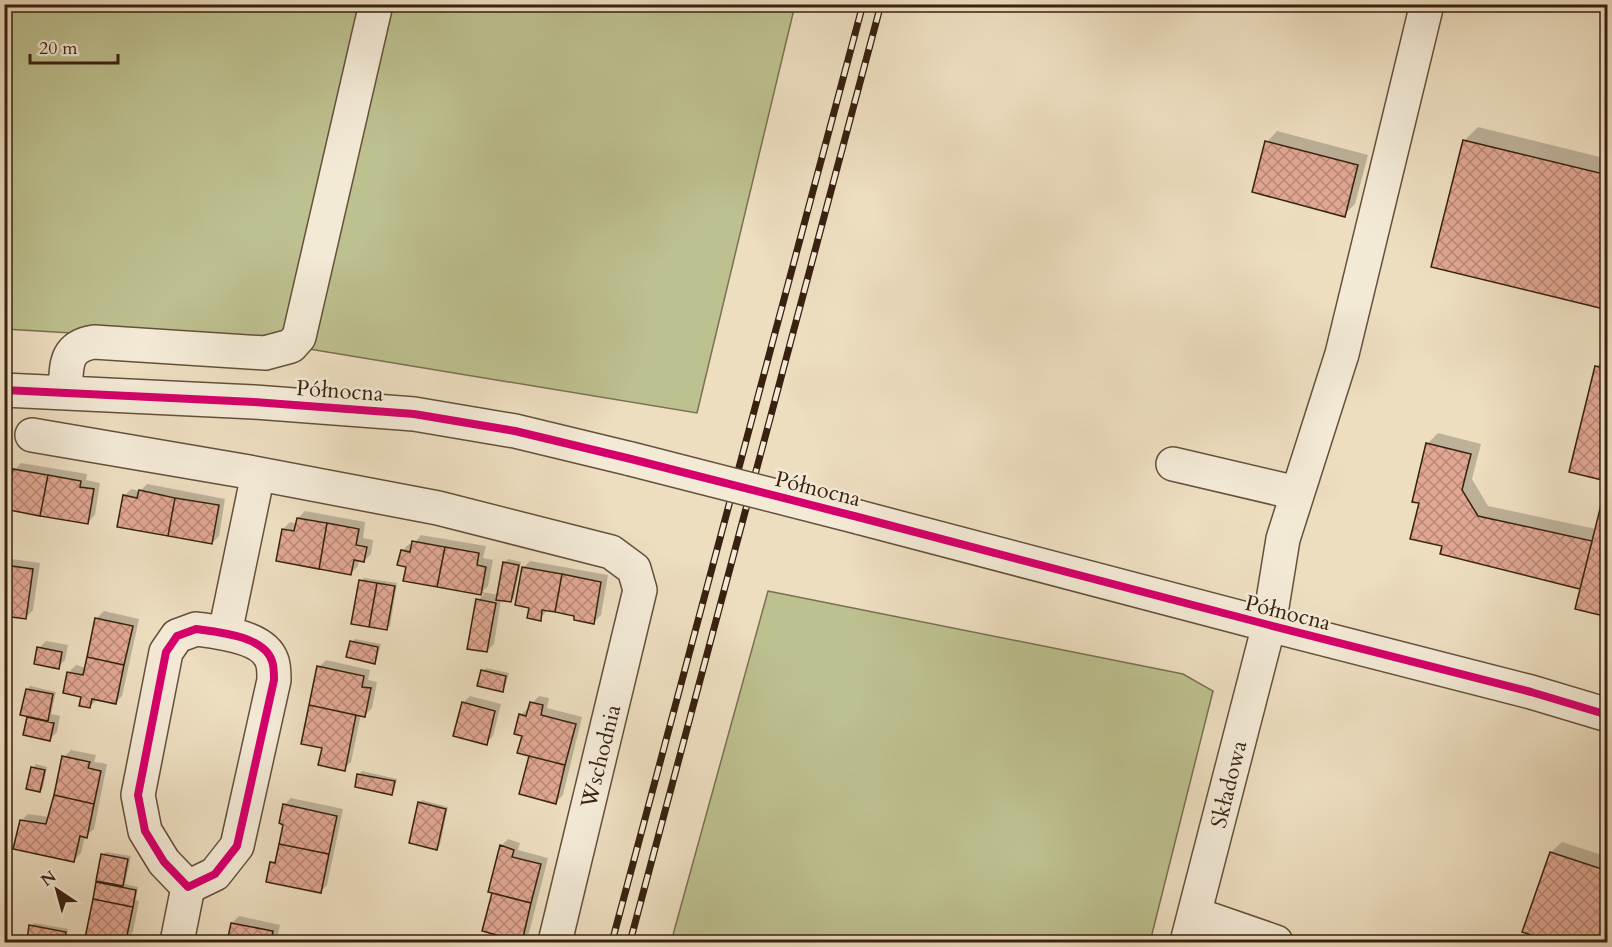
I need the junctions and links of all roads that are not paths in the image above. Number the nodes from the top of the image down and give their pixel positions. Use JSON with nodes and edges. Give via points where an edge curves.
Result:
{"nodes":[{"id":1,"x":376,"y":4,"type":"edge"},
{"id":2,"x":1427,"y":4,"type":"edge"},
{"id":3,"x":4,"y":390,"type":"edge"},
{"id":4,"x":64,"y":393,"type":"junction"},
{"id":5,"x":32,"y":435,"type":"dead end"},
{"id":6,"x":1173,"y":464,"type":"dead end"},
{"id":7,"x":258,"y":474,"type":"junction"},
{"id":8,"x":1297,"y":493,"type":"junction"},
{"id":9,"x":1269,"y":626,"type":"junction"},
{"id":10,"x":225,"y":633,"type":"junction"},
{"id":11,"x":1608,"y":715,"type":"edge"},
{"id":12,"x":188,"y":887,"type":"junction"},
{"id":13,"x":1191,"y":928,"type":"edge"},
{"id":14,"x":177,"y":942,"type":"edge"},
{"id":15,"x":555,"y":942,"type":"edge"},
{"id":16,"x":1276,"y":942,"type":"edge"}],
"edges":[{"from":1,"to":4,"type":"street","via":[[299,337],[291,346],[265,353],[82,344],[72,351],[67,363]]},
{"from":2,"to":8,"type":"street","name":"Składowa","via":[[1342,354]]},
{"from":3,"to":4,"type":"street","name":"Północna"},
{"from":4,"to":9,"type":"street","name":"Północna","bridge":true,"via":[[414,414],[515,431]]},
{"from":5,"to":7,"type":"street"},
{"from":6,"to":8,"type":"street"},
{"from":7,"to":10,"type":"street"},
{"from":7,"to":15,"type":"street","name":"Wschodnia","via":[[438,508],[600,549],[611,552],[634,570],[640,590]]},
{"from":8,"to":9,"type":"street","name":"Składowa","via":[[1283,539]]},
{"from":9,"to":11,"type":"street","name":"Północna"},
{"from":9,"to":13,"type":"street","name":"Składowa"},
{"from":10,"to":12,"type":"street","via":[[257,642],[272,659],[274,680],[237,846],[215,874]]},
{"from":10,"to":12,"type":"street","via":[[196,629],[177,636],[166,652],[138,795],[146,831],[164,862]]},
{"from":12,"to":14,"type":"street"},
{"from":13,"to":16,"type":"street"}]}
